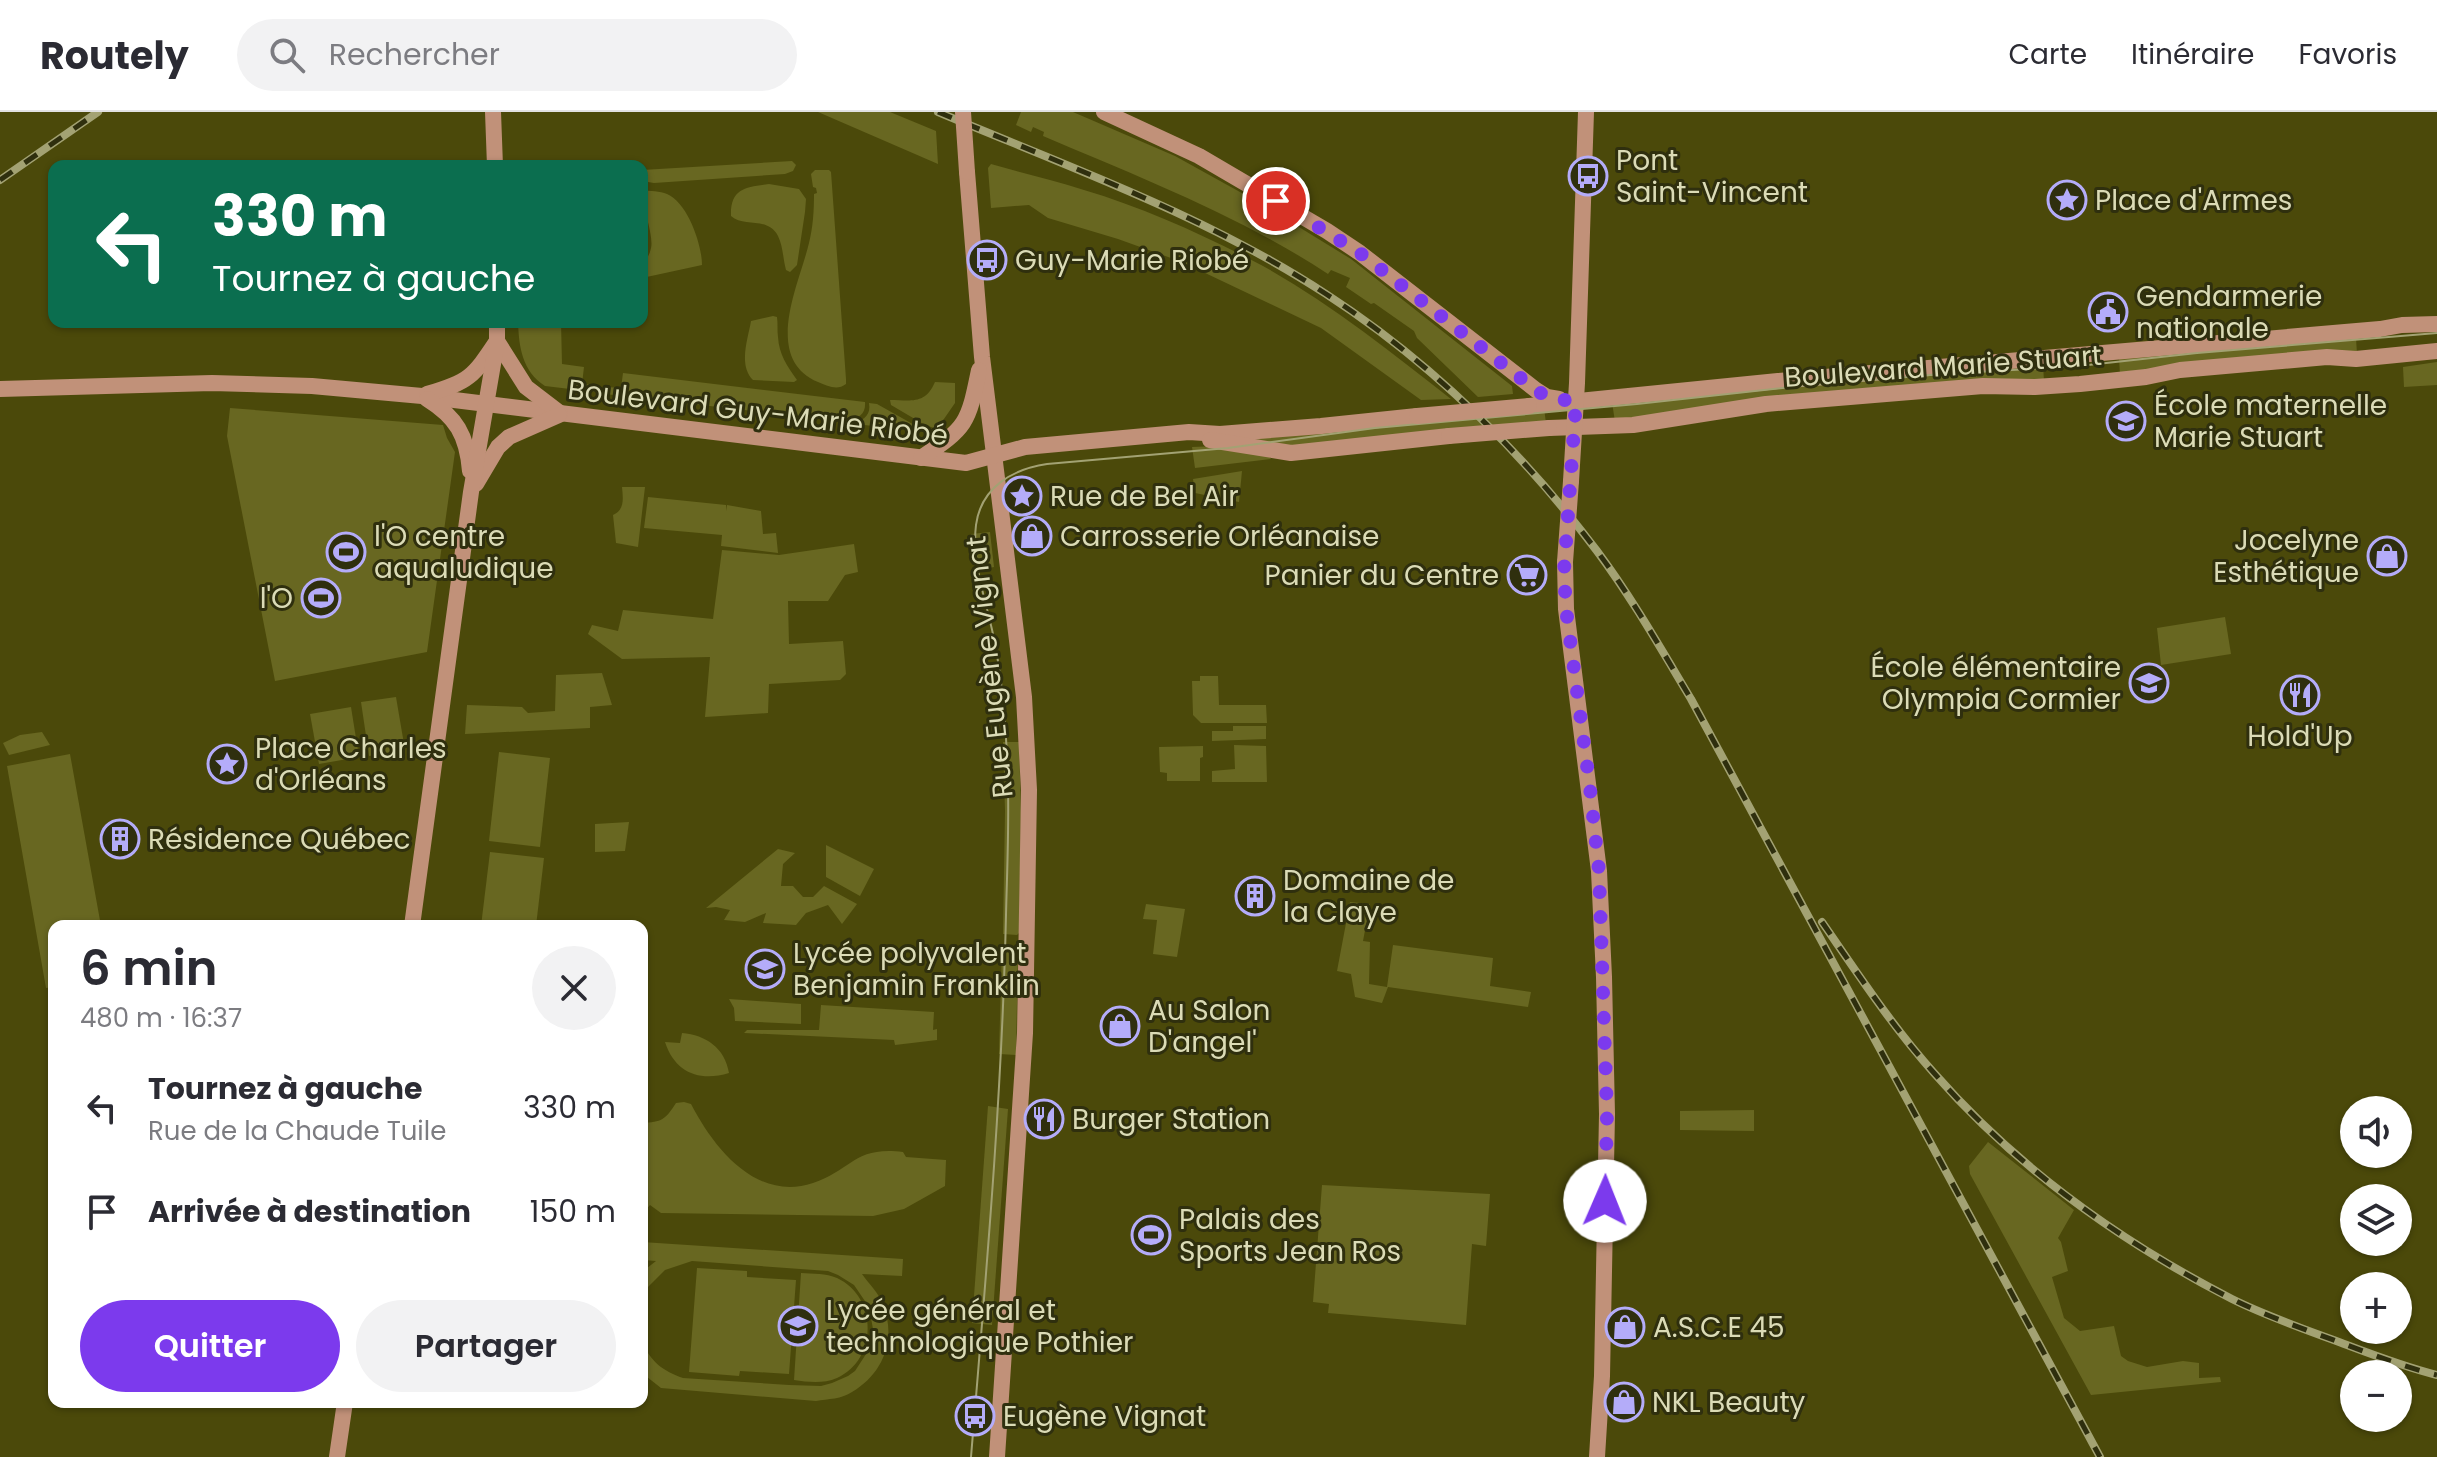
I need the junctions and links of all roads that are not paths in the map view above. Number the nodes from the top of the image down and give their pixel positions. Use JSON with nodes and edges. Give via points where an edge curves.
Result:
{"nodes":[{"id":1,"x":493,"y":112,"type":"edge"},
{"id":2,"x":963,"y":112,"type":"edge"},
{"id":3,"x":1104,"y":112,"type":"edge"},
{"id":4,"x":1586,"y":112,"type":"edge"},
{"id":5,"x":495,"y":160,"type":"edge"},
{"id":6,"x":2437,"y":324,"type":"edge"},
{"id":7,"x":497,"y":328,"type":"edge"},
{"id":8,"x":497,"y":341,"type":"junction"},
{"id":9,"x":2437,"y":351,"type":"edge"},
{"id":10,"x":982,"y":357,"type":"junction"},
{"id":11,"x":0,"y":389,"type":"edge"},
{"id":12,"x":422,"y":396,"type":"junction"},
{"id":13,"x":1576,"y":402,"type":"junction"},
{"id":14,"x":486,"y":404,"type":"junction"},
{"id":15,"x":562,"y":414,"type":"junction"},
{"id":16,"x":1574,"y":427,"type":"junction"},
{"id":17,"x":1549,"y":428,"type":"joint"},
{"id":18,"x":1165,"y":435,"type":"junction"},
{"id":19,"x":993,"y":456,"type":"junction"},
{"id":20,"x":921,"y":458,"type":"junction"},
{"id":21,"x":471,"y":492,"type":"junction"},
{"id":22,"x":413,"y":920,"type":"edge"},
{"id":23,"x":344,"y":1408,"type":"edge"},
{"id":24,"x":337,"y":1457,"type":"edge"},
{"id":25,"x":997,"y":1457,"type":"edge"},
{"id":26,"x":1597,"y":1457,"type":"edge"}],
"edges":[{"from":1,"to":5,"type":"main road"},
{"from":2,"to":10,"type":"main road","name":"Rue Eugène Vignat","bridge":true},
{"from":3,"to":13,"type":"main road","via":[[1199,156],[1327,231],[1536,390]]},
{"from":4,"to":13,"type":"main road"},
{"from":6,"to":13,"type":"main road","name":"Boulevard Marie Stuart"},
{"from":7,"to":8,"type":"main road"},
{"from":8,"to":12,"type":"main road","via":[[466,381]]},
{"from":8,"to":14,"type":"main road"},
{"from":8,"to":15,"type":"main road","via":[[526,387]]},
{"from":9,"to":16,"type":"main road","name":"Boulevard Marie Stuart","via":[[2239,365],[2080,384],[1983,386],[1782,403],[1633,425]]},
{"from":10,"to":19,"type":"main road","name":"Rue Eugène Vignat"},
{"from":10,"to":20,"type":"main road","via":[[965,422]]},
{"from":11,"to":12,"type":"main road","via":[[245,383]]},
{"from":12,"to":14,"type":"main road","name":"Boulevard Guy-Marie Riobé"},
{"from":12,"to":21,"type":"main road","via":[[457,424],[469,460]]},
{"from":13,"to":16,"type":"main road"},
{"from":13,"to":18,"type":"main road","name":"Boulevard Guy-Marie Riobé","bridge":true},
{"from":14,"to":15,"type":"main road","name":"Boulevard Guy-Marie Riobé"},
{"from":14,"to":21,"type":"main road"},
{"from":15,"to":20,"type":"main road","name":"Boulevard Guy-Marie Riobé"},
{"from":15,"to":21,"type":"main road","via":[[509,437]]},
{"from":16,"to":17,"type":"main road","name":"Boulevard Marie Stuart"},
{"from":16,"to":26,"type":"main road","bridge":true,"via":[[1566,609],[1599,871],[1604,977],[1607,1114]]},
{"from":17,"to":18,"type":"main road","name":"Boulevard Guy-Marie Riobé","bridge":true,"via":[[1291,453]]},
{"from":18,"to":19,"type":"main road","name":"Boulevard Guy-Marie Riobé","via":[[1025,447]]},
{"from":19,"to":20,"type":"main road","name":"Boulevard Guy-Marie Riobé","via":[[966,463]]},
{"from":19,"to":25,"type":"main road","name":"Rue Eugène Vignat","via":[[1024,697],[1029,799],[1025,1033]]},
{"from":21,"to":22,"type":"main road"},
{"from":23,"to":24,"type":"main road"}]}
